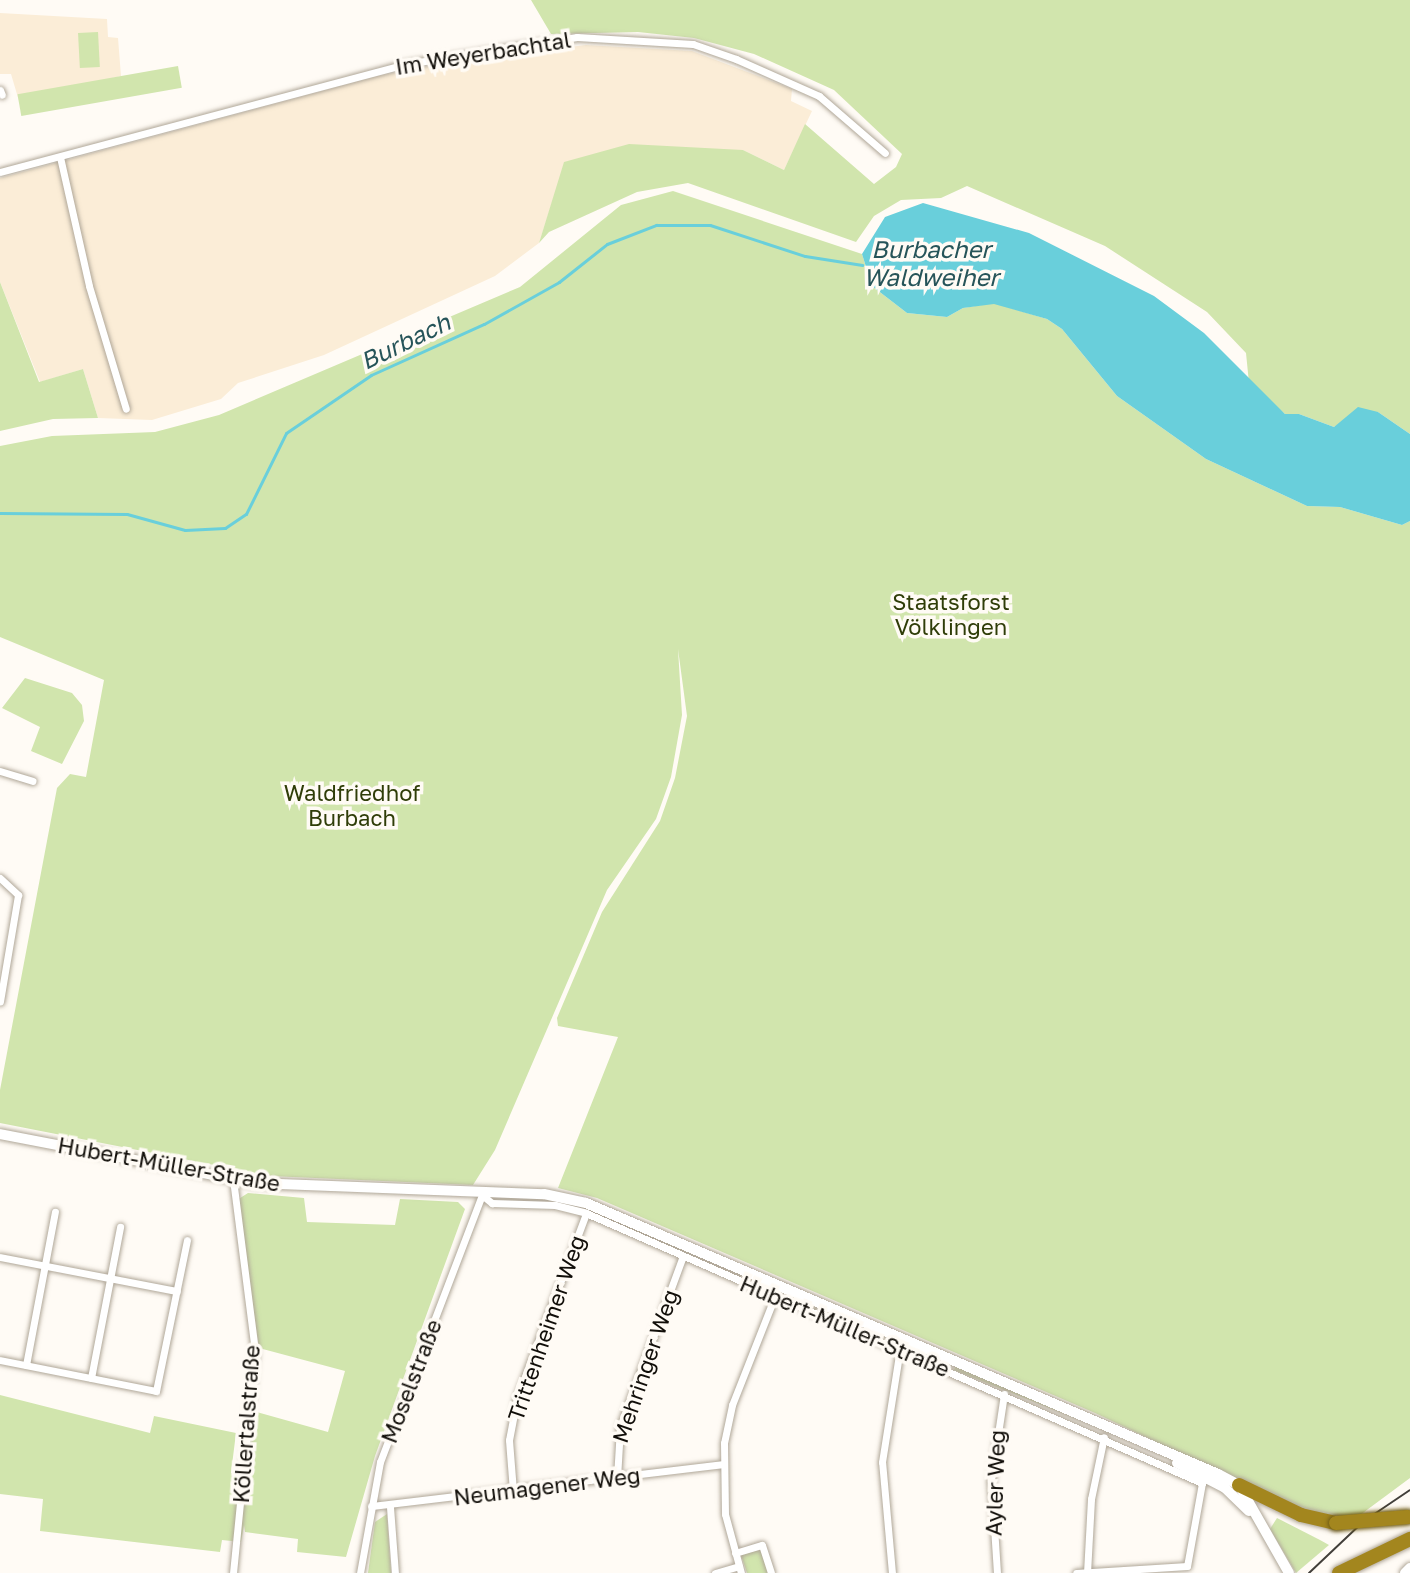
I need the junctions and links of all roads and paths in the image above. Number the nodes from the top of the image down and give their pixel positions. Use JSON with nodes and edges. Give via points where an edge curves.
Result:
{"nodes":[{"id":1,"x":885,"y":153,"type":"dead end"},
{"id":2,"x":60,"y":157,"type":"junction"},
{"id":3,"x":0,"y":172,"type":"edge"},
{"id":4,"x":126,"y":409,"type":"dead end"},
{"id":5,"x":0,"y":771,"type":"edge"},
{"id":6,"x":33,"y":781,"type":"dead end"},
{"id":7,"x":0,"y":878,"type":"edge"},
{"id":8,"x":0,"y":1001,"type":"edge"},
{"id":9,"x":0,"y":1134,"type":"edge"},
{"id":10,"x":233,"y":1180,"type":"junction"},
{"id":11,"x":482,"y":1195,"type":"junction"},
{"id":12,"x":55,"y":1212,"type":"dead end"},
{"id":13,"x":586,"y":1213,"type":"junction"},
{"id":14,"x":120,"y":1227,"type":"dead end"},
{"id":15,"x":187,"y":1240,"type":"dead end"},
{"id":16,"x":683,"y":1256,"type":"junction"},
{"id":17,"x":0,"y":1257,"type":"edge"},
{"id":18,"x":45,"y":1266,"type":"junction"},
{"id":19,"x":110,"y":1279,"type":"junction"},
{"id":20,"x":177,"y":1291,"type":"junction"},
{"id":21,"x":775,"y":1296,"type":"junction"},
{"id":22,"x":900,"y":1348,"type":"junction"},
{"id":23,"x":0,"y":1360,"type":"edge"},
{"id":24,"x":26,"y":1365,"type":"junction"},
{"id":25,"x":91,"y":1378,"type":"junction"},
{"id":26,"x":1004,"y":1394,"type":"junction"},
{"id":27,"x":1104,"y":1437,"type":"junction"},
{"id":28,"x":1148,"y":1446,"type":"junction"},
{"id":29,"x":722,"y":1464,"type":"junction"},
{"id":30,"x":617,"y":1478,"type":"junction"},
{"id":31,"x":1203,"y":1480,"type":"junction"},
{"id":32,"x":1239,"y":1485,"type":"junction"},
{"id":33,"x":513,"y":1491,"type":"junction"},
{"id":34,"x":371,"y":1506,"type":"junction"},
{"id":35,"x":390,"y":1507,"type":"junction"},
{"id":36,"x":1409,"y":1517,"type":"edge"},
{"id":37,"x":1263,"y":1528,"type":"junction"},
{"id":38,"x":1410,"y":1539,"type":"edge"},
{"id":39,"x":1410,"y":1548,"type":"edge"},
{"id":40,"x":735,"y":1553,"type":"junction"},
{"id":41,"x":1410,"y":1568,"type":"edge"},
{"id":42,"x":740,"y":1570,"type":"edge"},
{"id":43,"x":1288,"y":1571,"type":"edge"},
{"id":44,"x":1087,"y":1572,"type":"edge"},
{"id":45,"x":233,"y":1573,"type":"edge"},
{"id":46,"x":360,"y":1573,"type":"edge"},
{"id":47,"x":395,"y":1573,"type":"edge"},
{"id":48,"x":715,"y":1573,"type":"edge"},
{"id":49,"x":771,"y":1573,"type":"edge"},
{"id":50,"x":892,"y":1573,"type":"edge"},
{"id":51,"x":997,"y":1573,"type":"edge"},
{"id":52,"x":1076,"y":1573,"type":"edge"},
{"id":53,"x":1339,"y":1573,"type":"edge"},
{"id":54,"x":1358,"y":1573,"type":"edge"},
{"id":55,"x":1405,"y":1573,"type":"edge"}],
"edges":[{"from":1,"to":2,"type":"street","name":"Im Weyerbachtal","via":[[819,96],[736,59],[693,44],[577,37],[406,64]]},
{"from":2,"to":3,"type":"street","name":"Im Weyerbachtal"},
{"from":2,"to":4,"type":"street","via":[[89,286]]},
{"from":5,"to":6,"type":"street"},
{"from":7,"to":8,"type":"street","via":[[18,895]]},
{"from":9,"to":10,"type":"main road","name":"Hubert-Müller-Straße"},
{"from":10,"to":11,"type":"main road","name":"Hubert-Müller-Straße"},
{"from":10,"to":45,"type":"street","name":"Köllertalstraße","via":[[255,1351]]},
{"from":11,"to":13,"type":"street","name":"Hubert-Müller-Straße","via":[[492,1203],[555,1205]]},
{"from":11,"to":28,"type":"main road","name":"Hubert-Müller-Straße","via":[[557,1196],[595,1207]]},
{"from":11,"to":34,"type":"street","name":"Moselstraße","via":[[380,1462]]},
{"from":12,"to":18,"type":"street"},
{"from":13,"to":16,"type":"street","name":"Hubert-Müller-Straße"},
{"from":13,"to":33,"type":"street","name":"Trittenheimer Weg","via":[[517,1398],[509,1440]]},
{"from":14,"to":19,"type":"street"},
{"from":15,"to":20,"type":"street"},
{"from":16,"to":21,"type":"street","name":"Hubert-Müller-Straße"},
{"from":16,"to":30,"type":"street","name":"Mehringer Weg","via":[[620,1427]]},
{"from":17,"to":18,"type":"street"},
{"from":18,"to":19,"type":"street"},
{"from":18,"to":24,"type":"street"},
{"from":19,"to":20,"type":"street"},
{"from":19,"to":25,"type":"street"},
{"from":20,"to":25,"type":"street","via":[[156,1391]]},
{"from":21,"to":22,"type":"street","name":"Hubert-Müller-Straße"},
{"from":21,"to":29,"type":"street","via":[[732,1405]]},
{"from":22,"to":26,"type":"street","name":"Hubert-Müller-Straße"},
{"from":22,"to":50,"type":"street","via":[[882,1462]]},
{"from":23,"to":24,"type":"street"},
{"from":24,"to":25,"type":"street"},
{"from":26,"to":27,"type":"street","name":"Hubert-Müller-Straße"},
{"from":26,"to":51,"type":"street","name":"Ayler Weg","via":[[991,1480]]},
{"from":27,"to":31,"type":"street","name":"Hubert-Müller-Straße"},
{"from":27,"to":44,"type":"street","via":[[1091,1499]]},
{"from":28,"to":31,"type":"main road","name":"Hubert-Müller-Straße"},
{"from":28,"to":32,"type":"main road","name":"Hubert-Müller-Straße"},
{"from":29,"to":30,"type":"street","name":"Neumagener Weg"},
{"from":29,"to":40,"type":"street","via":[[725,1514]]},
{"from":30,"to":33,"type":"street","name":"Neumagener Weg"},
{"from":31,"to":37,"type":"main road","name":"Hubert-Müller-Straße","via":[[1237,1498]]},
{"from":31,"to":44,"type":"street","via":[[1187,1566]]},
{"from":32,"to":36,"type":"highway","bridge":true,"via":[[1291,1512],[1336,1523]]},
{"from":32,"to":37,"type":"main road","name":"Hubert-Müller-Straße"},
{"from":33,"to":35,"type":"street","name":"Neumagener Weg"},
{"from":34,"to":35,"type":"street","name":"Neumagener Weg"},
{"from":34,"to":46,"type":"street","name":"Moselstraße"},
{"from":35,"to":47,"type":"street"},
{"from":37,"to":43,"type":"main road","name":"Hubert-Müller-Straße"},
{"from":38,"to":53,"type":"highway"},
{"from":39,"to":54,"type":"highway"},
{"from":40,"to":42,"type":"street"},
{"from":40,"to":49,"type":"street","via":[[762,1545]]},
{"from":41,"to":55,"type":"main road"},
{"from":42,"to":48,"type":"street"},
{"from":44,"to":52,"type":"street"}]}
